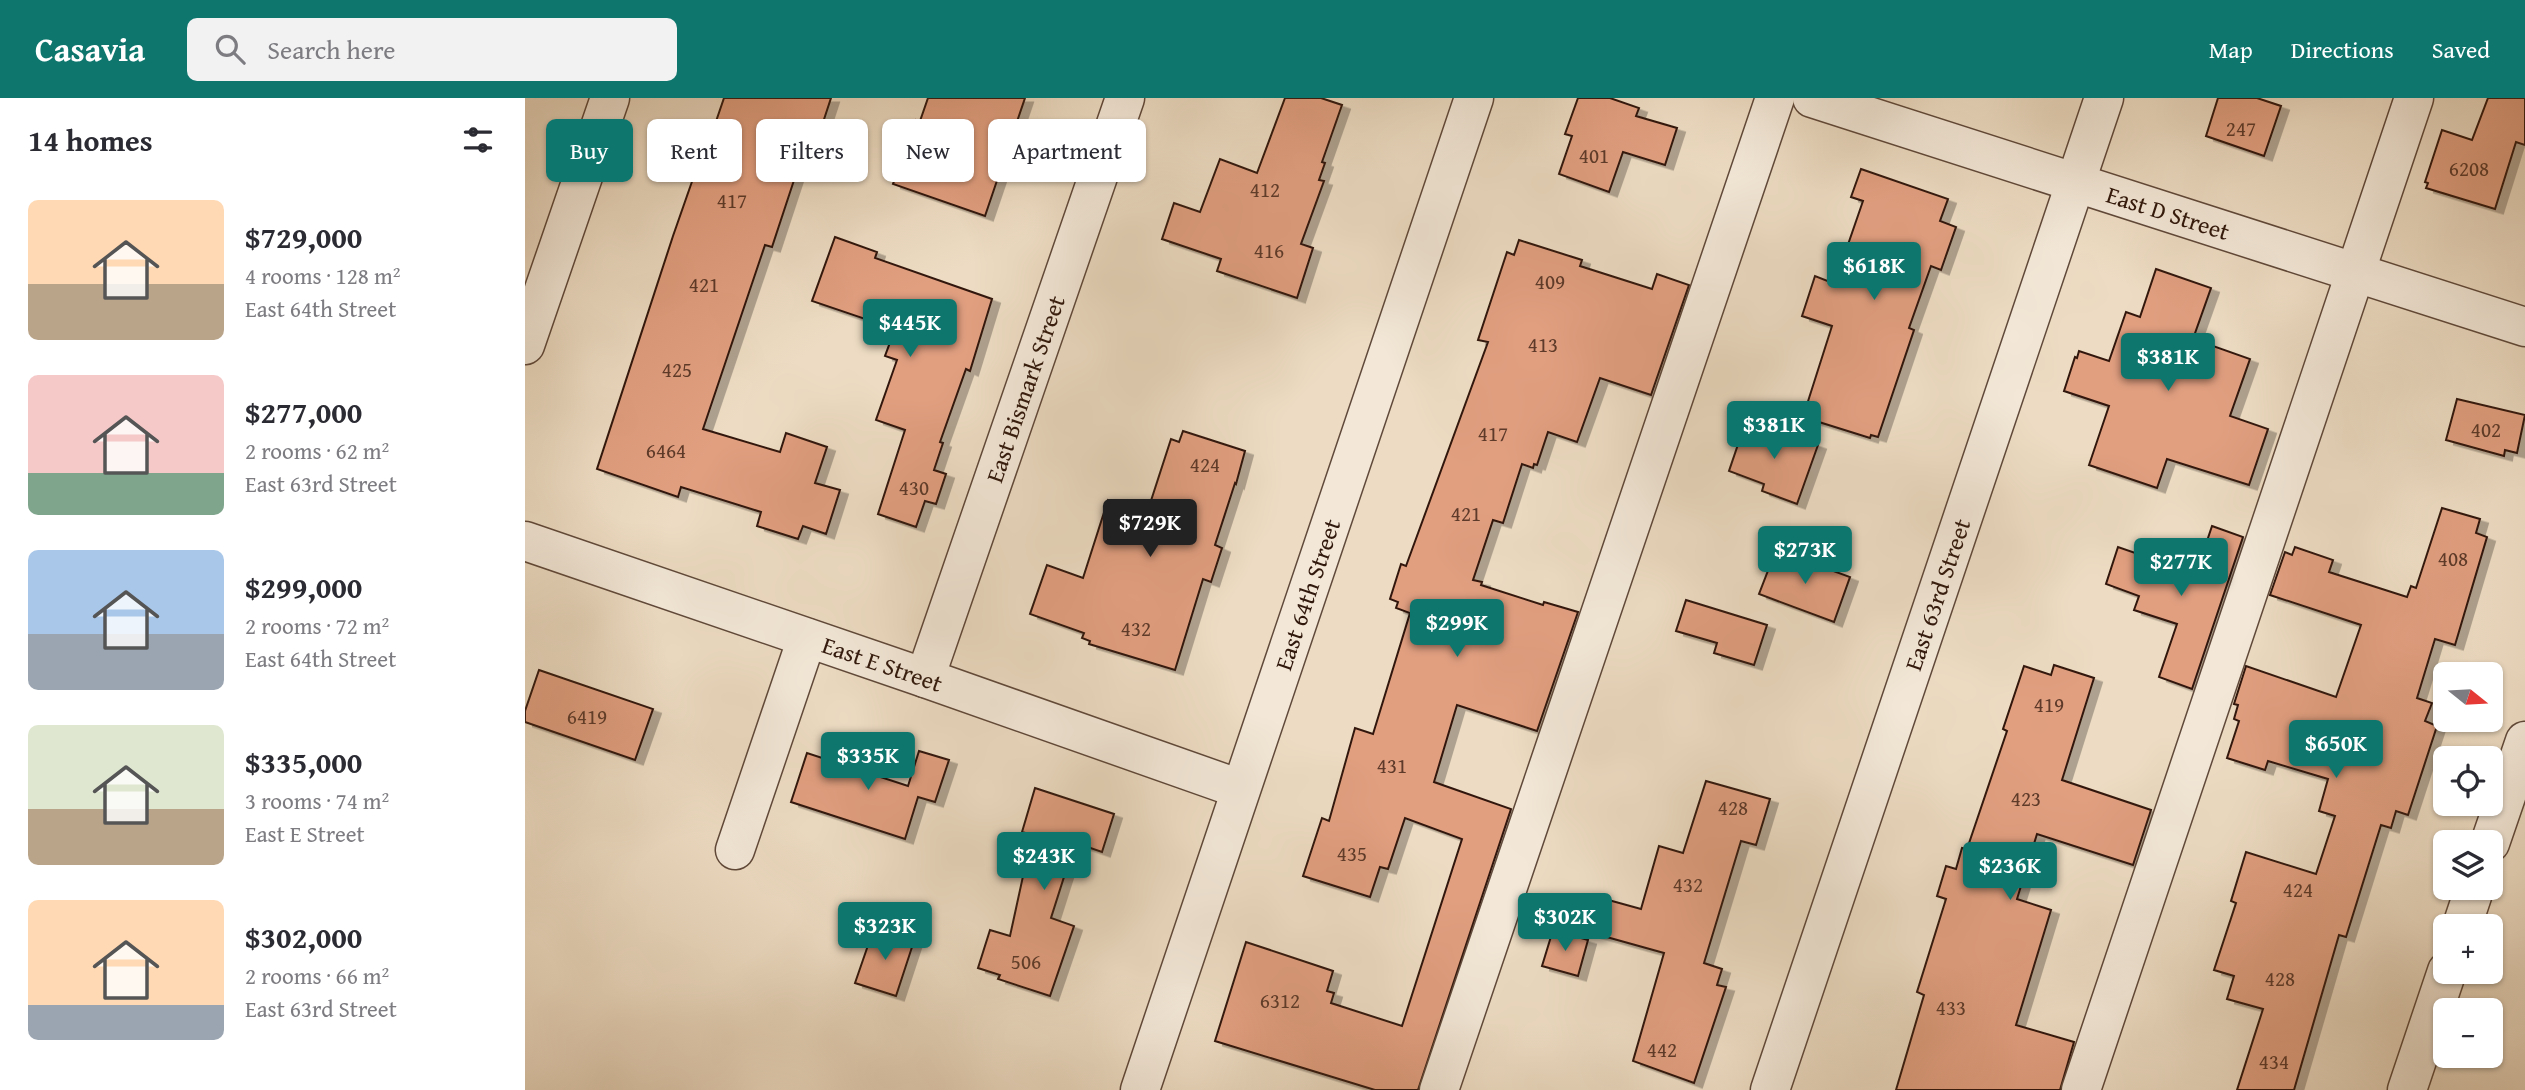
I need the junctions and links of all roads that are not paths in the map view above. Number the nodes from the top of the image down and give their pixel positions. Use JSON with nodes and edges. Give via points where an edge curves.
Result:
{"nodes":[{"id":1,"x":610,"y":98,"type":"edge"},
{"id":2,"x":1125,"y":98,"type":"edge"},
{"id":3,"x":1474,"y":98,"type":"edge"},
{"id":4,"x":1775,"y":98,"type":"edge"},
{"id":5,"x":1812,"y":98,"type":"edge"},
{"id":6,"x":2104,"y":98,"type":"edge"},
{"id":7,"x":2414,"y":98,"type":"edge"},
{"id":8,"x":2075,"y":183,"type":"junction"},
{"id":9,"x":2354,"y":273,"type":"junction"},
{"id":10,"x":2525,"y":327,"type":"edge"},
{"id":11,"x":525,"y":345,"type":"edge"},
{"id":12,"x":525,"y":541,"type":"edge"},
{"id":13,"x":807,"y":638,"type":"junction"},
{"id":14,"x":925,"y":678,"type":"junction"},
{"id":15,"x":2525,"y":741,"type":"edge"},
{"id":16,"x":1240,"y":789,"type":"junction"},
{"id":17,"x":2494,"y":830,"type":"edge"},
{"id":18,"x":735,"y":850,"type":"dead end"},
{"id":19,"x":2443,"y":984,"type":"edge"},
{"id":20,"x":1140,"y":1090,"type":"edge"},
{"id":21,"x":1439,"y":1090,"type":"edge"},
{"id":22,"x":1770,"y":1090,"type":"edge"},
{"id":23,"x":2081,"y":1090,"type":"edge"},
{"id":24,"x":2406,"y":1090,"type":"edge"}],
"edges":[{"from":1,"to":11,"type":"street"},
{"from":2,"to":14,"type":"street","name":"East Bismark Street"},
{"from":3,"to":16,"type":"street","name":"East 64th Street"},
{"from":4,"to":21,"type":"street"},
{"from":5,"to":8,"type":"street","name":"East D Street"},
{"from":6,"to":8,"type":"street","name":"East 63rd Street"},
{"from":7,"to":9,"type":"street"},
{"from":8,"to":9,"type":"street","name":"East D Street"},
{"from":8,"to":22,"type":"street","name":"East 63rd Street"},
{"from":9,"to":10,"type":"street","name":"East D Street"},
{"from":9,"to":23,"type":"street"},
{"from":12,"to":13,"type":"street","name":"East E Street"},
{"from":13,"to":14,"type":"street","name":"East E Street"},
{"from":13,"to":18,"type":"street"},
{"from":14,"to":16,"type":"street","name":"East E Street"},
{"from":15,"to":17,"type":"street"},
{"from":16,"to":20,"type":"street","name":"East 64th Street"},
{"from":19,"to":24,"type":"street"}]}
